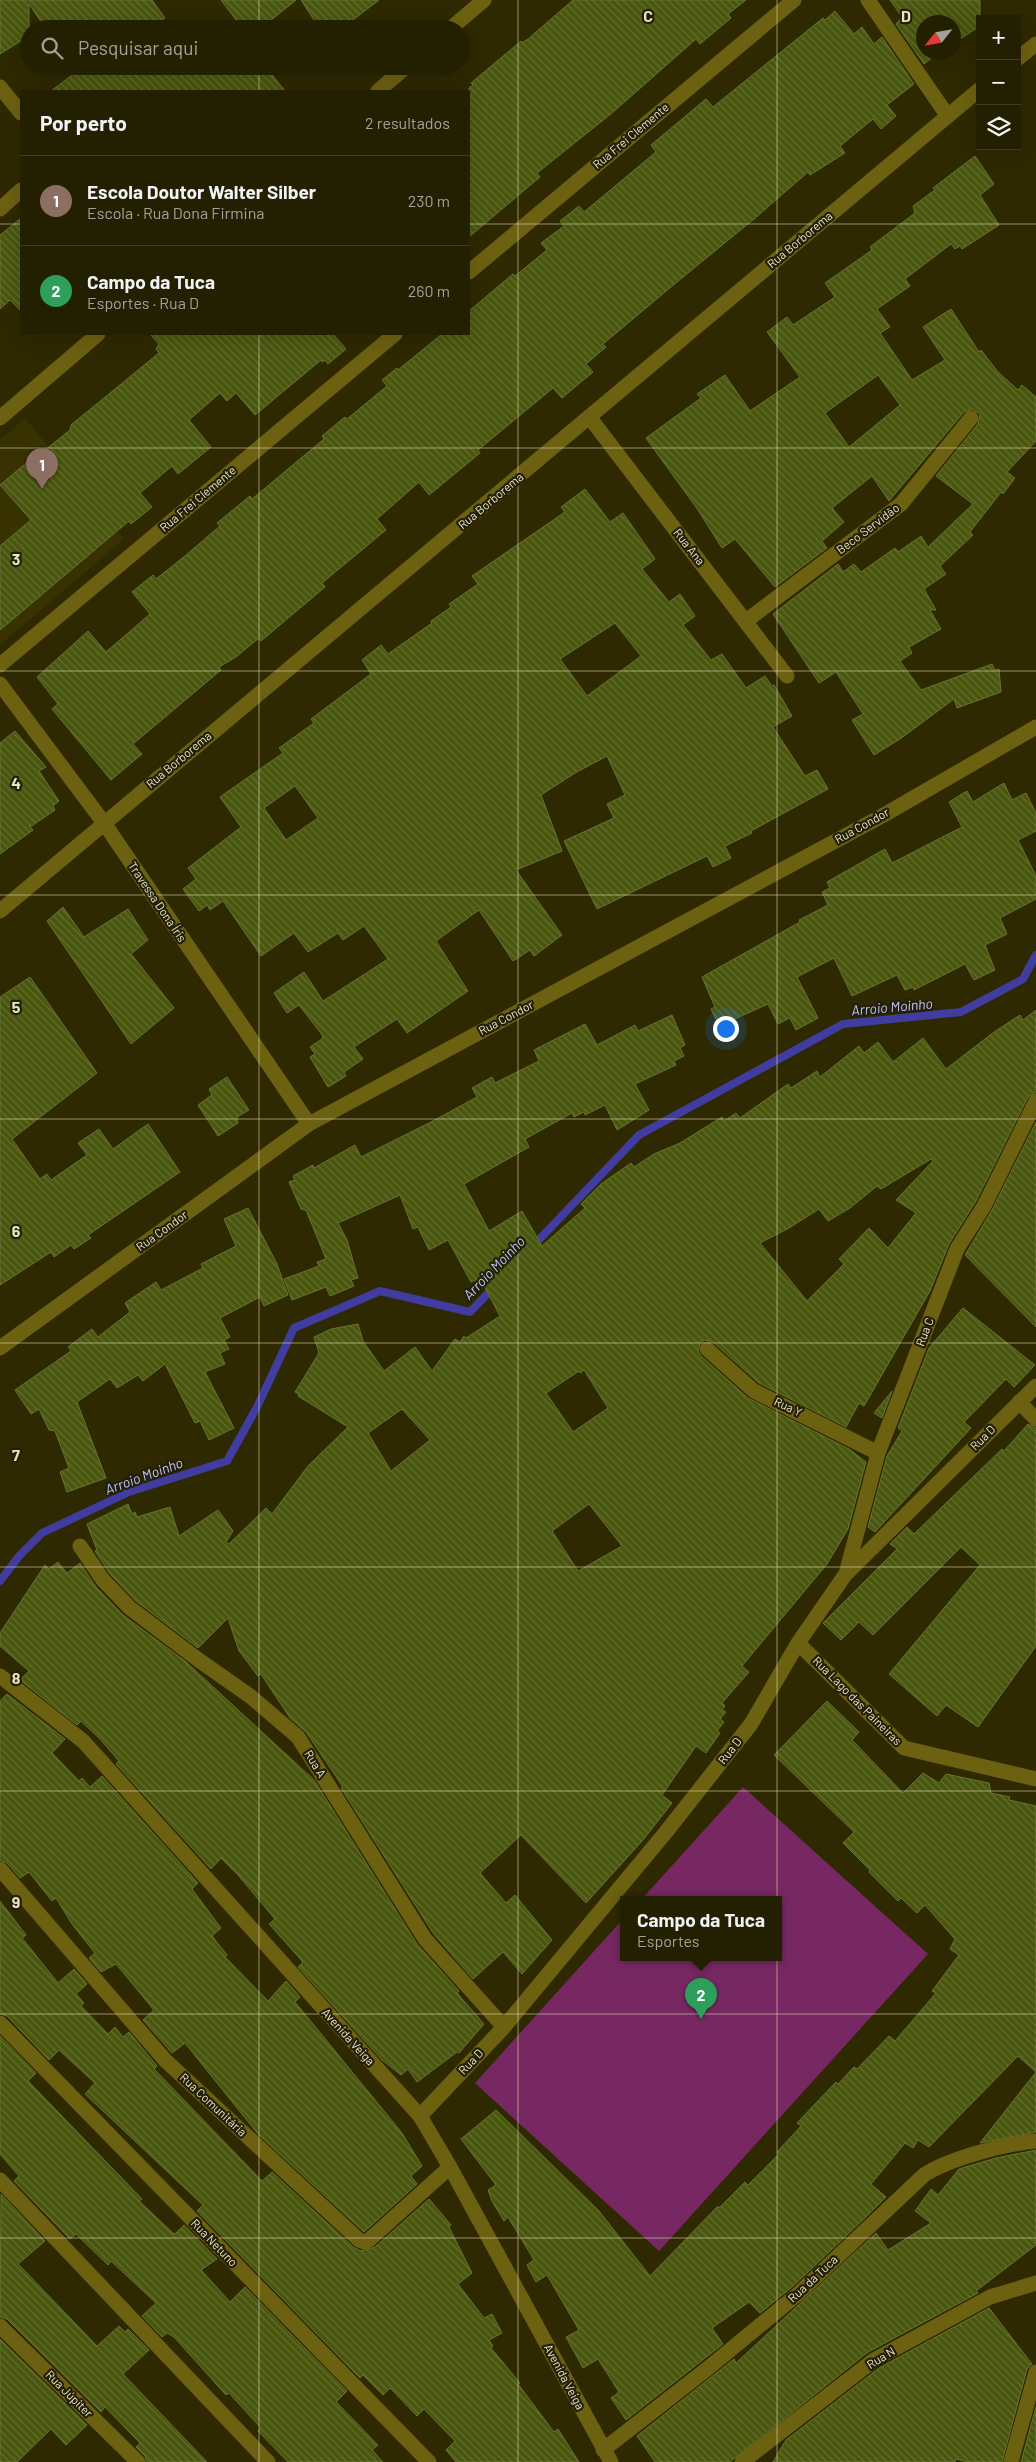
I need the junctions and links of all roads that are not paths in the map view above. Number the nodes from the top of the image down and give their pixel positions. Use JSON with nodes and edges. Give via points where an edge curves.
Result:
{"nodes":[{"id":1,"x":484,"y":0,"type":"edge"},
{"id":2,"x":794,"y":0,"type":"edge"},
{"id":3,"x":868,"y":0,"type":"edge"},
{"id":4,"x":461,"y":20,"type":"edge"},
{"id":5,"x":1036,"y":44,"type":"edge"},
{"id":6,"x":1021,"y":56,"type":"edge"},
{"id":7,"x":397,"y":75,"type":"edge"},
{"id":8,"x":0,"y":87,"type":"edge"},
{"id":9,"x":379,"y":90,"type":"edge"},
{"id":10,"x":976,"y":92,"type":"edge"},
{"id":11,"x":20,"y":112,"type":"edge"},
{"id":12,"x":947,"y":115,"type":"junction"},
{"id":13,"x":20,"y":191,"type":"edge"},
{"id":14,"x":0,"y":209,"type":"edge"},
{"id":15,"x":470,"y":271,"type":"edge"},
{"id":16,"x":97,"y":335,"type":"edge"},
{"id":17,"x":395,"y":335,"type":"edge"},
{"id":18,"x":0,"y":418,"type":"edge"},
{"id":19,"x":590,"y":418,"type":"junction"},
{"id":20,"x":972,"y":418,"type":"dead end"},
{"id":21,"x":746,"y":621,"type":"junction"},
{"id":22,"x":0,"y":665,"type":"edge"},
{"id":23,"x":787,"y":676,"type":"dead end"},
{"id":24,"x":0,"y":684,"type":"edge"},
{"id":25,"x":1036,"y":727,"type":"edge"},
{"id":26,"x":104,"y":823,"type":"junction"},
{"id":27,"x":0,"y":911,"type":"edge"},
{"id":28,"x":1036,"y":1101,"type":"edge"},
{"id":29,"x":308,"y":1124,"type":"junction"},
{"id":30,"x":0,"y":1348,"type":"edge"},
{"id":31,"x":707,"y":1349,"type":"dead end"},
{"id":32,"x":1036,"y":1386,"type":"edge"},
{"id":33,"x":1019,"y":1402,"type":"junction"},
{"id":34,"x":1036,"y":1419,"type":"edge"},
{"id":35,"x":878,"y":1453,"type":"junction"},
{"id":36,"x":80,"y":1546,"type":"dead end"},
{"id":37,"x":846,"y":1575,"type":"junction"},
{"id":38,"x":798,"y":1643,"type":"junction"},
{"id":39,"x":0,"y":1676,"type":"edge"},
{"id":40,"x":1036,"y":1779,"type":"edge"},
{"id":41,"x":0,"y":1869,"type":"edge"},
{"id":42,"x":0,"y":2023,"type":"edge"},
{"id":43,"x":504,"y":2027,"type":"junction"},
{"id":44,"x":420,"y":2116,"type":"junction"},
{"id":45,"x":1036,"y":2141,"type":"edge"},
{"id":46,"x":450,"y":2167,"type":"junction"},
{"id":47,"x":0,"y":2180,"type":"edge"},
{"id":48,"x":1036,"y":2282,"type":"edge"},
{"id":49,"x":0,"y":2326,"type":"edge"},
{"id":50,"x":1036,"y":2372,"type":"edge"},
{"id":51,"x":1034,"y":2395,"type":"edge"},
{"id":52,"x":607,"y":2456,"type":"edge"},
{"id":53,"x":138,"y":2462,"type":"edge"},
{"id":54,"x":268,"y":2462,"type":"edge"},
{"id":55,"x":429,"y":2462,"type":"edge"},
{"id":56,"x":742,"y":2462,"type":"edge"},
{"id":57,"x":1011,"y":2462,"type":"edge"}],
"edges":[{"from":1,"to":4,"type":"street"},
{"from":2,"to":15,"type":"street","name":"Rua Frei Clemente"},
{"from":3,"to":12,"type":"street"},
{"from":5,"to":6,"type":"street"},
{"from":7,"to":9,"type":"street"},
{"from":8,"to":11,"type":"street"},
{"from":10,"to":12,"type":"street","name":"Rua Borborema"},
{"from":12,"to":19,"type":"street","name":"Rua Borborema"},
{"from":13,"to":14,"type":"street"},
{"from":16,"to":18,"type":"street"},
{"from":17,"to":22,"type":"street","name":"Rua Frei Clemente"},
{"from":19,"to":21,"type":"street","name":"Rua Ana"},
{"from":19,"to":26,"type":"street","name":"Rua Borborema"},
{"from":20,"to":21,"type":"street","name":"Beco Servidão","via":[[901,504]]},
{"from":21,"to":23,"type":"street","name":"Rua Ana"},
{"from":24,"to":26,"type":"street","name":"Travessa Dona Íris"},
{"from":25,"to":29,"type":"street","name":"Rua Condor","via":[[874,821]]},
{"from":26,"to":27,"type":"street","name":"Rua Borborema"},
{"from":26,"to":29,"type":"street","name":"Travessa Dona Íris"},
{"from":28,"to":35,"type":"street","name":"Rua C","via":[[984,1206],[958,1249]]},
{"from":29,"to":30,"type":"street","name":"Rua Condor"},
{"from":31,"to":35,"type":"street","name":"Rua Y","via":[[754,1391]]},
{"from":32,"to":33,"type":"street","name":"Rua D"},
{"from":33,"to":34,"type":"street"},
{"from":33,"to":37,"type":"street","name":"Rua D"},
{"from":35,"to":37,"type":"street","name":"Rua C"},
{"from":36,"to":43,"type":"street","name":"Rua A","via":[[103,1580],[130,1608],[250,1696],[298,1737],[425,1939]]},
{"from":37,"to":38,"type":"street","name":"Rua D"},
{"from":38,"to":40,"type":"street","name":"Rua Lago das Paineiras","via":[[904,1748]]},
{"from":38,"to":43,"type":"street","name":"Rua D","via":[[751,1724]]},
{"from":39,"to":44,"type":"street","name":"Avenida Veiga","via":[[82,1741]]},
{"from":41,"to":46,"type":"street","name":"Rua Comunitária","via":[[165,2060],[359,2240],[369,2240]]},
{"from":42,"to":55,"type":"street","name":"Rua Netuno"},
{"from":43,"to":44,"type":"street","name":"Rua D"},
{"from":44,"to":46,"type":"street","name":"Avenida Veiga"},
{"from":45,"to":52,"type":"street","name":"Rua da Tuca","via":[[972,2156],[937,2167],[924,2175],[798,2294]]},
{"from":46,"to":52,"type":"street","name":"Avenida Veiga"},
{"from":47,"to":54,"type":"street"},
{"from":48,"to":56,"type":"street","name":"Rua N","via":[[990,2297],[874,2360]]},
{"from":49,"to":53,"type":"street","name":"Rua Júpiter"},
{"from":50,"to":51,"type":"street"},
{"from":51,"to":57,"type":"street"}]}
